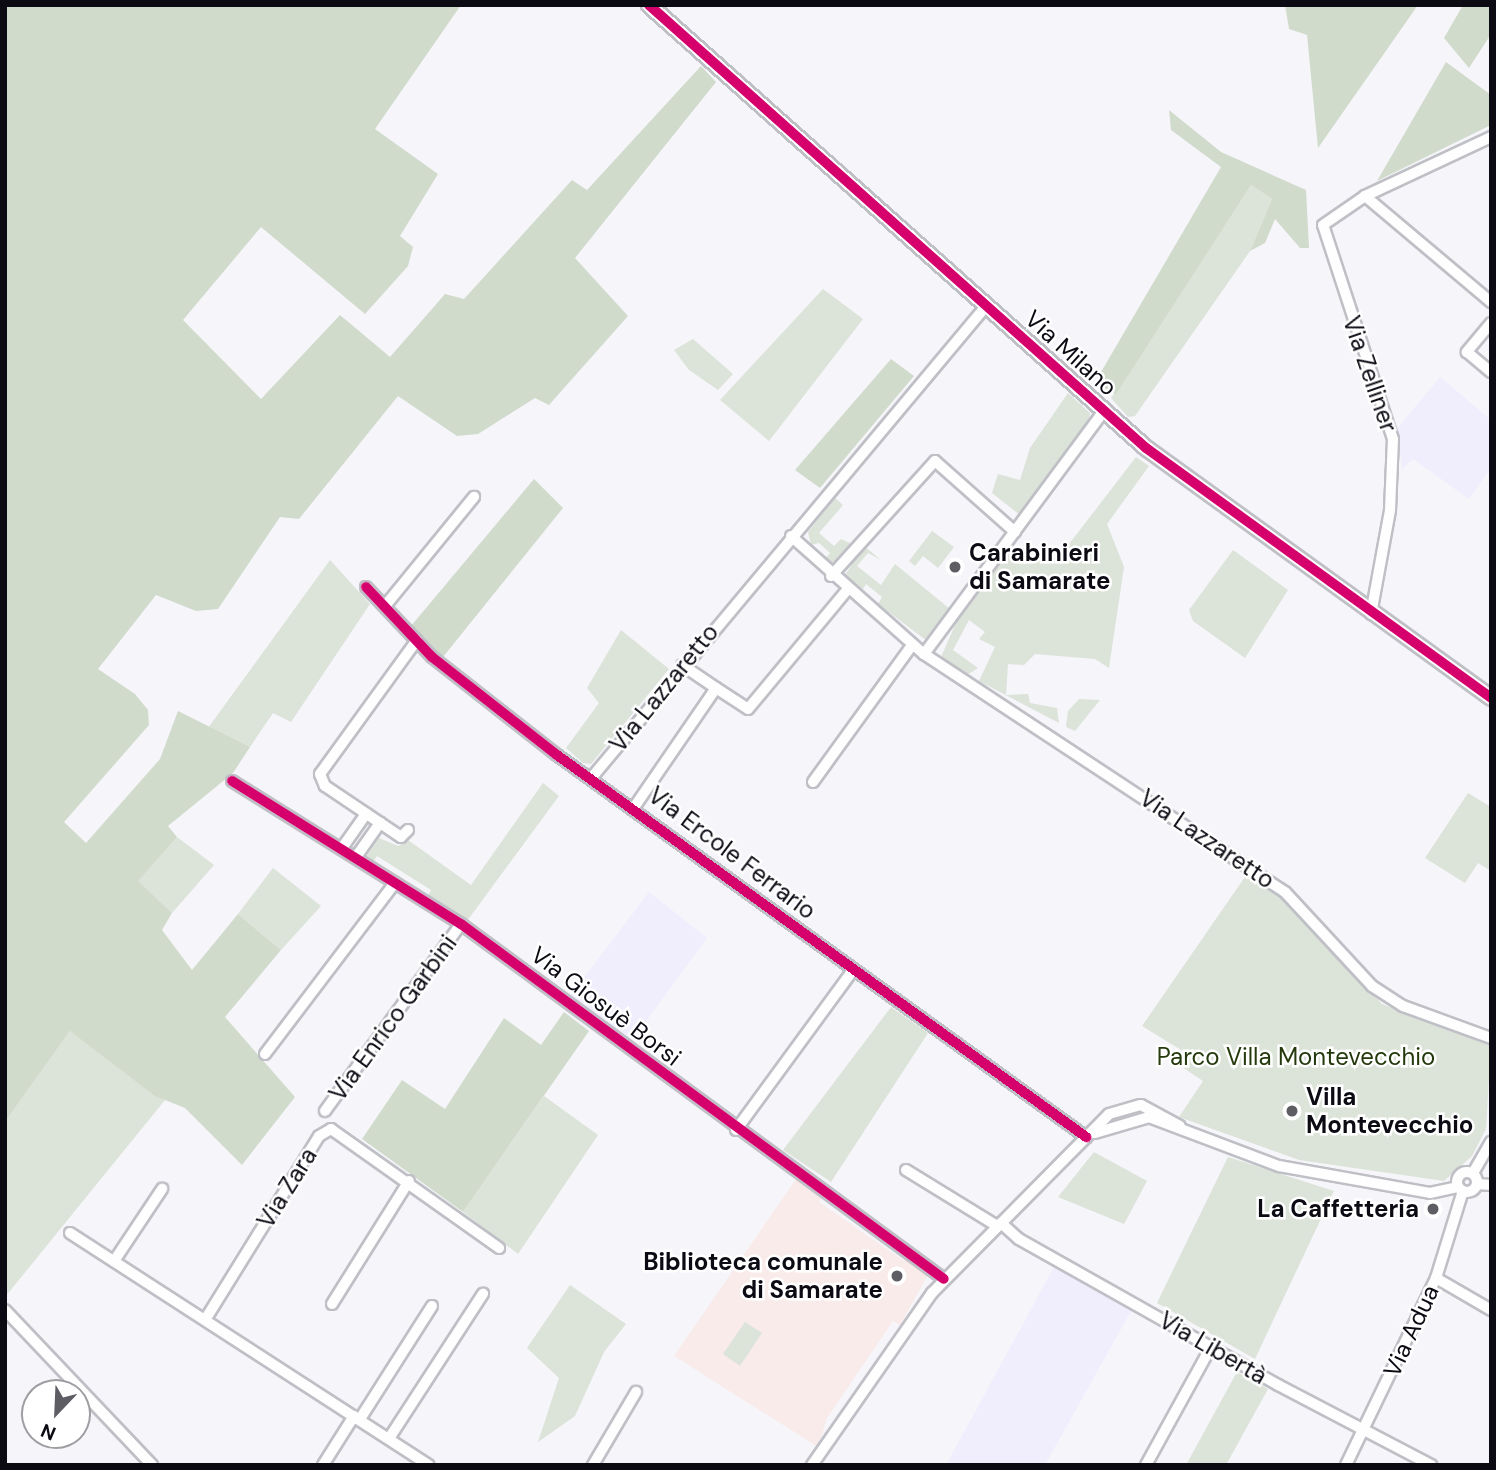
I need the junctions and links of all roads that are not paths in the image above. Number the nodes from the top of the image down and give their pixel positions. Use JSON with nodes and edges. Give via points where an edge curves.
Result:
{"nodes":[{"id":1,"x":649,"y":5,"type":"edge"},
{"id":2,"x":1491,"y":137,"type":"edge"},
{"id":3,"x":1364,"y":196,"type":"junction"},
{"id":4,"x":1491,"y":302,"type":"edge"},
{"id":5,"x":987,"y":305,"type":"junction"},
{"id":6,"x":1491,"y":323,"type":"edge"},
{"id":7,"x":1491,"y":372,"type":"edge"},
{"id":8,"x":1104,"y":411,"type":"junction"},
{"id":9,"x":474,"y":496,"type":"dead end"},
{"id":10,"x":1015,"y":532,"type":"junction"},
{"id":11,"x":791,"y":536,"type":"junction"},
{"id":12,"x":831,"y":576,"type":"junction"},
{"id":13,"x":366,"y":587,"type":"dead end"},
{"id":14,"x":847,"y":590,"type":"junction"},
{"id":15,"x":385,"y":606,"type":"junction"},
{"id":16,"x":1371,"y":614,"type":"junction"},
{"id":17,"x":417,"y":640,"type":"junction"},
{"id":18,"x":912,"y":645,"type":"junction"},
{"id":19,"x":924,"y":654,"type":"junction"},
{"id":20,"x":682,"y":664,"type":"junction"},
{"id":21,"x":716,"y":688,"type":"junction"},
{"id":22,"x":1491,"y":698,"type":"edge"},
{"id":23,"x":593,"y":776,"type":"junction"},
{"id":24,"x":232,"y":781,"type":"dead end"},
{"id":25,"x":813,"y":782,"type":"dead end"},
{"id":26,"x":635,"y":806,"type":"junction"},
{"id":27,"x":366,"y":814,"type":"junction"},
{"id":28,"x":380,"y":823,"type":"junction"},
{"id":29,"x":408,"y":830,"type":"dead end"},
{"id":30,"x":342,"y":848,"type":"junction"},
{"id":31,"x":356,"y":857,"type":"junction"},
{"id":32,"x":395,"y":883,"type":"junction"},
{"id":33,"x":461,"y":924,"type":"junction"},
{"id":34,"x":853,"y":970,"type":"junction"},
{"id":35,"x":1491,"y":1038,"type":"edge"},
{"id":36,"x":265,"y":1054,"type":"dead end"},
{"id":37,"x":325,"y":1111,"type":"dead end"},
{"id":38,"x":736,"y":1130,"type":"junction"},
{"id":39,"x":1086,"y":1137,"type":"junction"},
{"id":40,"x":1490,"y":1139,"type":"edge"},
{"id":41,"x":906,"y":1170,"type":"dead end"},
{"id":42,"x":1472,"y":1173,"type":"junction"},
{"id":43,"x":410,"y":1181,"type":"junction"},
{"id":44,"x":1477,"y":1184,"type":"junction"},
{"id":45,"x":1491,"y":1185,"type":"edge"},
{"id":46,"x":162,"y":1189,"type":"dead end"},
{"id":47,"x":1460,"y":1189,"type":"junction"},
{"id":48,"x":999,"y":1225,"type":"junction"},
{"id":49,"x":71,"y":1233,"type":"dead end"},
{"id":50,"x":499,"y":1248,"type":"dead end"},
{"id":51,"x":114,"y":1261,"type":"junction"},
{"id":52,"x":944,"y":1279,"type":"junction"},
{"id":53,"x":1436,"y":1279,"type":"junction"},
{"id":54,"x":483,"y":1294,"type":"dead end"},
{"id":55,"x":332,"y":1304,"type":"dead end"},
{"id":56,"x":432,"y":1306,"type":"dead end"},
{"id":57,"x":1491,"y":1310,"type":"edge"},
{"id":58,"x":6,"y":1313,"type":"edge"},
{"id":59,"x":205,"y":1320,"type":"junction"},
{"id":60,"x":1212,"y":1347,"type":"junction"},
{"id":61,"x":636,"y":1392,"type":"dead end"},
{"id":62,"x":357,"y":1418,"type":"junction"},
{"id":63,"x":1364,"y":1430,"type":"junction"},
{"id":64,"x":390,"y":1437,"type":"junction"},
{"id":65,"x":149,"y":1464,"type":"edge"},
{"id":66,"x":323,"y":1465,"type":"edge"},
{"id":67,"x":429,"y":1465,"type":"edge"},
{"id":68,"x":593,"y":1465,"type":"edge"},
{"id":69,"x":812,"y":1465,"type":"edge"},
{"id":70,"x":1146,"y":1465,"type":"edge"},
{"id":71,"x":1346,"y":1465,"type":"edge"},
{"id":72,"x":1431,"y":1465,"type":"edge"}],
"edges":[{"from":1,"to":5,"type":"street","name":"Via Milano"},
{"from":2,"to":3,"type":"street"},
{"from":3,"to":4,"type":"street"},
{"from":3,"to":16,"type":"street","name":"Via Zelliner","via":[[1325,220],[1326,248],[1393,439],[1390,510]]},
{"from":5,"to":8,"type":"street","name":"Via Milano"},
{"from":5,"to":11,"type":"street","name":"Via Lazzaretto"},
{"from":6,"to":7,"type":"street","via":[[1467,352]]},
{"from":8,"to":10,"type":"street"},
{"from":8,"to":16,"type":"street","name":"Via Milano"},
{"from":9,"to":15,"type":"street"},
{"from":10,"to":12,"type":"street","via":[[935,461]]},
{"from":10,"to":19,"type":"street"},
{"from":11,"to":12,"type":"street","name":"Via Lazzaretto"},
{"from":11,"to":20,"type":"street","name":"Via Lazzaretto"},
{"from":12,"to":14,"type":"street","name":"Via Lazzaretto"},
{"from":13,"to":15,"type":"street","name":"Via Ercole Ferrario"},
{"from":14,"to":18,"type":"street","name":"Via Lazzaretto"},
{"from":14,"to":21,"type":"street","via":[[748,709]]},
{"from":15,"to":17,"type":"street","name":"Via Ercole Ferrario"},
{"from":16,"to":22,"type":"street","name":"Via Milano"},
{"from":17,"to":23,"type":"street","name":"Via Ercole Ferrario","via":[[484,699]]},
{"from":17,"to":27,"type":"street","via":[[320,774],[326,786]]},
{"from":18,"to":19,"type":"street","name":"Via Lazzaretto"},
{"from":18,"to":25,"type":"street"},
{"from":19,"to":35,"type":"street","name":"Via Lazzaretto","via":[[1285,892],[1387,997]]},
{"from":20,"to":21,"type":"street"},
{"from":20,"to":23,"type":"street","name":"Via Lazzaretto"},
{"from":21,"to":26,"type":"street"},
{"from":23,"to":26,"type":"street","name":"Via Ercole Ferrario"},
{"from":24,"to":30,"type":"street","name":"Via Giosuè Borsi"},
{"from":26,"to":34,"type":"street","name":"Via Ercole Ferrario"},
{"from":27,"to":28,"type":"street"},
{"from":27,"to":30,"type":"street"},
{"from":28,"to":29,"type":"street","via":[[401,837]]},
{"from":28,"to":31,"type":"street"},
{"from":30,"to":31,"type":"street","name":"Via Giosuè Borsi"},
{"from":31,"to":32,"type":"street","name":"Via Giosuè Borsi"},
{"from":32,"to":33,"type":"street","name":"Via Giosuè Borsi"},
{"from":32,"to":36,"type":"street"},
{"from":33,"to":37,"type":"street","name":"Via Enrico Garbini"},
{"from":33,"to":38,"type":"street","name":"Via Giosuè Borsi"},
{"from":34,"to":38,"type":"street"},
{"from":34,"to":39,"type":"street","name":"Via Ercole Ferrario","via":[[1044,1101]]},
{"from":38,"to":52,"type":"street","name":"Via Giosuè Borsi"},
{"from":39,"to":47,"type":"street","via":[[1109,1114],[1130,1105],[1150,1107],[1180,1126],[1279,1166],[1430,1193]]},
{"from":39,"to":48,"type":"street"},
{"from":40,"to":42,"type":"street"},
{"from":41,"to":48,"type":"street","name":"Via Libertà"},
{"from":42,"to":44,"type":"street"},
{"from":42,"to":47,"type":"street","via":[[1459,1174]]},
{"from":43,"to":50,"type":"street","name":"Via Zara"},
{"from":43,"to":55,"type":"street"},
{"from":43,"to":59,"type":"street","name":"Via Zara","via":[[344,1133],[325,1132]]},
{"from":44,"to":45,"type":"street"},
{"from":44,"to":47,"type":"street"},
{"from":46,"to":51,"type":"street"},
{"from":47,"to":53,"type":"street","name":"Via Adua"},
{"from":48,"to":52,"type":"street"},
{"from":48,"to":60,"type":"street","name":"Via Libertà"},
{"from":49,"to":51,"type":"street"},
{"from":51,"to":59,"type":"street"},
{"from":52,"to":69,"type":"street"},
{"from":53,"to":57,"type":"street"},
{"from":53,"to":63,"type":"street","name":"Via Adua"},
{"from":54,"to":64,"type":"street"},
{"from":56,"to":62,"type":"street"},
{"from":58,"to":65,"type":"street"},
{"from":59,"to":62,"type":"street"},
{"from":60,"to":63,"type":"street","name":"Via Libertà"},
{"from":60,"to":70,"type":"street"},
{"from":61,"to":68,"type":"street"},
{"from":62,"to":64,"type":"street"},
{"from":62,"to":66,"type":"street"},
{"from":63,"to":71,"type":"street","name":"Via Adua"},
{"from":63,"to":72,"type":"street","name":"Via Libertà"},
{"from":64,"to":67,"type":"street"}]}
